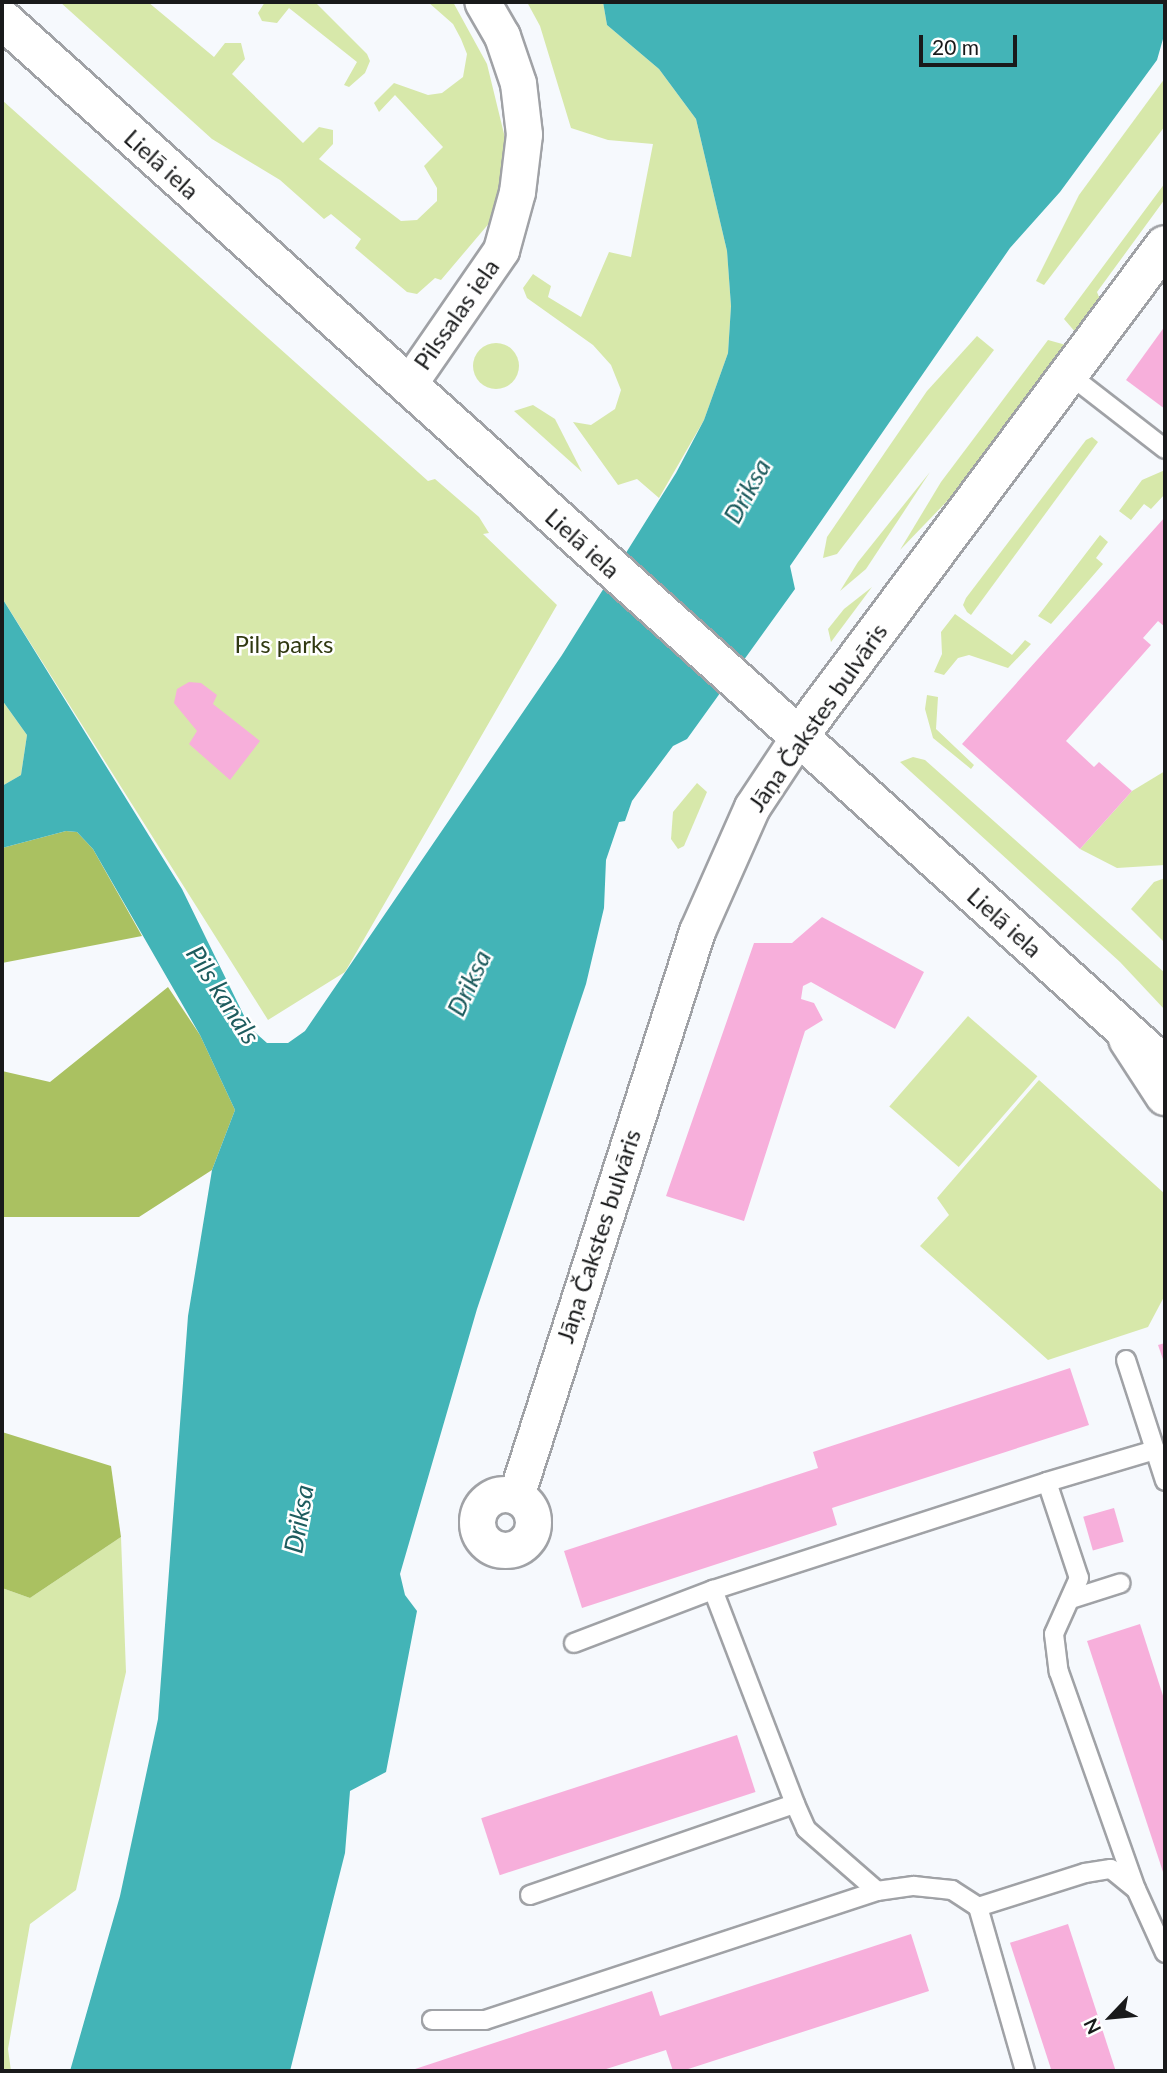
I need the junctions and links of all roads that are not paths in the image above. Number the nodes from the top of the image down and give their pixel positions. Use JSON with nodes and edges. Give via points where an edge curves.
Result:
{"nodes":[{"id":1,"x":482,"y":2,"type":"edge"},
{"id":2,"x":2,"y":19,"type":"edge"},
{"id":3,"x":1165,"y":245,"type":"edge"},
{"id":4,"x":1071,"y":376,"type":"junction"},
{"id":5,"x":408,"y":385,"type":"junction"},
{"id":6,"x":1165,"y":449,"type":"edge"},
{"id":7,"x":799,"y":736,"type":"junction"},
{"id":8,"x":1119,"y":1025,"type":"junction"},
{"id":9,"x":1165,"y":1066,"type":"edge"},
{"id":10,"x":1165,"y":1096,"type":"edge"},
{"id":11,"x":1126,"y":1360,"type":"dead end"},
{"id":12,"x":1154,"y":1450,"type":"junction"},
{"id":13,"x":1165,"y":1481,"type":"edge"},
{"id":14,"x":1047,"y":1482,"type":"junction"},
{"id":15,"x":516,"y":1496,"type":"dead end"},
{"id":16,"x":1121,"y":1583,"type":"dead end"},
{"id":17,"x":713,"y":1590,"type":"junction"},
{"id":18,"x":1071,"y":1599,"type":"junction"},
{"id":19,"x":574,"y":1643,"type":"dead end"},
{"id":20,"x":795,"y":1804,"type":"junction"},
{"id":21,"x":1136,"y":1889,"type":"junction"},
{"id":22,"x":877,"y":1891,"type":"junction"},
{"id":23,"x":530,"y":1895,"type":"dead end"},
{"id":24,"x":978,"y":1907,"type":"junction"},
{"id":25,"x":1165,"y":1953,"type":"edge"},
{"id":26,"x":432,"y":2020,"type":"dead end"},
{"id":27,"x":1025,"y":2071,"type":"edge"}],
"edges":[{"from":1,"to":5,"type":"street","name":"Pilssalas iela","via":[[502,36],[519,83],[524,134],[517,192],[501,250]]},
{"from":2,"to":5,"type":"main road","name":"Lielā iela"},
{"from":3,"to":4,"type":"main road","name":"Jāņa Čakstes bulvāris"},
{"from":4,"to":6,"type":"lane"},
{"from":4,"to":7,"type":"main road","name":"Jāņa Čakstes bulvāris"},
{"from":5,"to":7,"type":"main road","name":"Lielā iela"},
{"from":7,"to":8,"type":"main road","name":"Lielā iela"},
{"from":7,"to":15,"type":"street","name":"Jāņa Čakstes bulvāris","via":[[752,807],[697,931]]},
{"from":8,"to":9,"type":"main road","name":"Lielā iela"},
{"from":8,"to":10,"type":"main road"},
{"from":11,"to":12,"type":"lane"},
{"from":12,"to":13,"type":"lane"},
{"from":12,"to":14,"type":"lane"},
{"from":14,"to":17,"type":"lane"},
{"from":14,"to":18,"type":"lane","via":[[1079,1578]]},
{"from":16,"to":18,"type":"lane"},
{"from":17,"to":19,"type":"lane"},
{"from":17,"to":20,"type":"lane"},
{"from":18,"to":21,"type":"lane","via":[[1054,1634],[1059,1672]]},
{"from":20,"to":22,"type":"lane","via":[[806,1829]]},
{"from":20,"to":23,"type":"lane"},
{"from":21,"to":24,"type":"lane","via":[[1111,1869]]},
{"from":21,"to":25,"type":"lane"},
{"from":22,"to":24,"type":"lane","via":[[914,1886],[952,1890]]},
{"from":22,"to":26,"type":"lane","via":[[485,2020]]},
{"from":24,"to":27,"type":"lane"}]}
